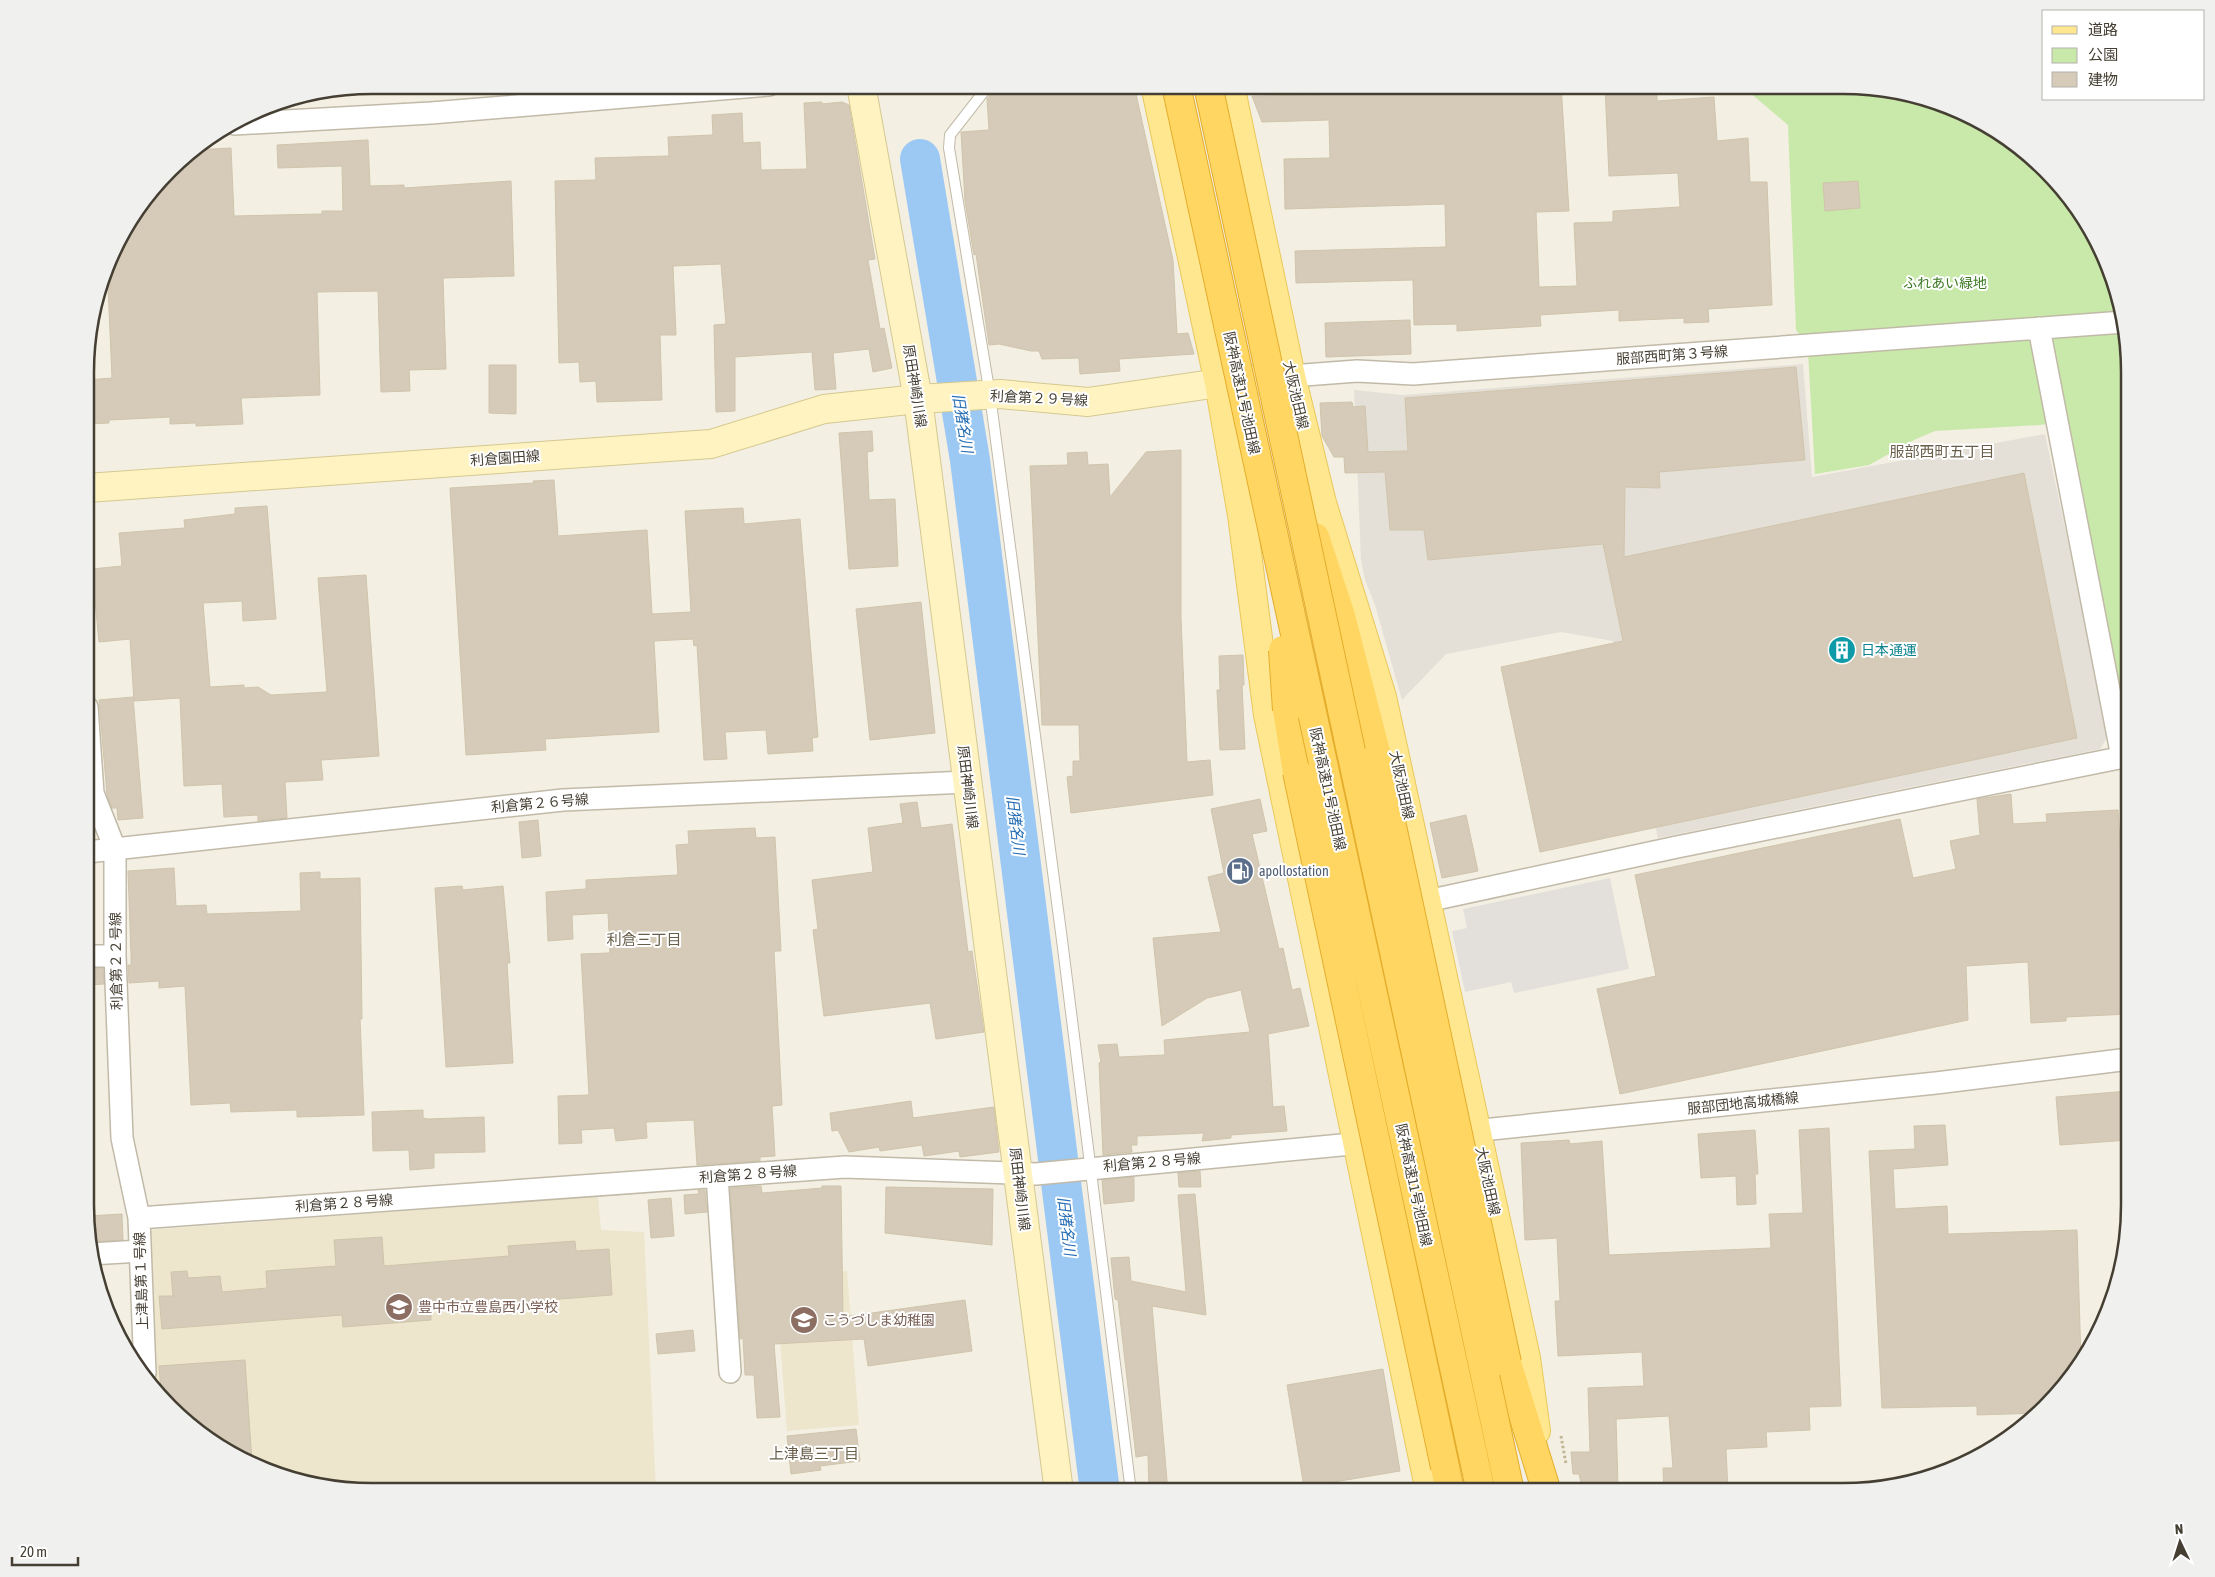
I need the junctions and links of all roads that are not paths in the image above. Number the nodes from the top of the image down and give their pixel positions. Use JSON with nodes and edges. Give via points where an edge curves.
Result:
{"nodes":[{"id":1,"x":660,"y":94,"type":"edge"},
{"id":2,"x":863,"y":94,"type":"edge"},
{"id":3,"x":982,"y":94,"type":"edge"},
{"id":4,"x":1157,"y":94,"type":"edge"},
{"id":5,"x":1178,"y":94,"type":"edge"},
{"id":6,"x":1210,"y":94,"type":"edge"},
{"id":7,"x":1232,"y":94,"type":"edge"},
{"id":8,"x":247,"y":123,"type":"edge"},
{"id":9,"x":2117,"y":322,"type":"edge"},
{"id":10,"x":2038,"y":328,"type":"junction"},
{"id":11,"x":1233,"y":349,"type":"junction"},
{"id":12,"x":1291,"y":376,"type":"junction"},
{"id":13,"x":1219,"y":383,"type":"junction"},
{"id":14,"x":983,"y":395,"type":"junction"},
{"id":15,"x":929,"y":398,"type":"junction"},
{"id":16,"x":1283,"y":438,"type":"junction"},
{"id":17,"x":94,"y":488,"type":"edge"},
{"id":18,"x":2121,"y":733,"type":"edge"},
{"id":19,"x":2121,"y":758,"type":"edge"},
{"id":20,"x":967,"y":782,"type":"junction"},
{"id":21,"x":94,"y":796,"type":"edge"},
{"id":22,"x":115,"y":849,"type":"junction"},
{"id":23,"x":94,"y":851,"type":"edge"},
{"id":24,"x":1427,"y":901,"type":"junction"},
{"id":25,"x":94,"y":956,"type":"edge"},
{"id":26,"x":114,"y":956,"type":"junction"},
{"id":27,"x":2121,"y":1060,"type":"edge"},
{"id":28,"x":1477,"y":1131,"type":"junction"},
{"id":29,"x":1357,"y":1144,"type":"junction"},
{"id":30,"x":1084,"y":1168,"type":"junction"},
{"id":31,"x":1027,"y":1174,"type":"junction"},
{"id":32,"x":717,"y":1176,"type":"junction"},
{"id":33,"x":139,"y":1218,"type":"junction"},
{"id":34,"x":140,"y":1251,"type":"junction"},
{"id":35,"x":98,"y":1254,"type":"edge"},
{"id":36,"x":144,"y":1364,"type":"edge"},
{"id":37,"x":730,"y":1372,"type":"dead end"},
{"id":38,"x":1448,"y":1480,"type":"edge"},
{"id":39,"x":1057,"y":1483,"type":"edge"},
{"id":40,"x":1130,"y":1483,"type":"edge"},
{"id":41,"x":1428,"y":1483,"type":"edge"},
{"id":42,"x":1479,"y":1483,"type":"edge"},
{"id":43,"x":1508,"y":1483,"type":"edge"},
{"id":44,"x":1543,"y":1483,"type":"edge"},
{"id":45,"x":1544,"y":1483,"type":"edge"}],
"edges":[{"from":1,"to":8,"type":"street","via":[[431,113]]},
{"from":2,"to":15,"type":"street","name":"原田神崎川線"},
{"from":3,"to":14,"type":"lane","via":[[950,135],[949,148]]},
{"from":4,"to":13,"type":"main road"},
{"from":5,"to":11,"type":"highway","name":"阪神高速11号池田線","bridge":true},
{"from":6,"to":16,"type":"highway","name":"阪神高速11号池田線","bridge":true},
{"from":7,"to":12,"type":"main road","name":"大阪池田線"},
{"from":9,"to":10,"type":"street","name":"服部西町第３号線"},
{"from":10,"to":12,"type":"street","name":"服部西町第３号線","via":[[1413,374],[1357,371]]},
{"from":10,"to":18,"type":"street"},
{"from":11,"to":38,"type":"highway","bridge":true,"via":[[1283,650],[1287,710],[1297,772]]},
{"from":11,"to":42,"type":"highway","name":"阪神高速11号池田線","bridge":true},
{"from":12,"to":13,"type":"street","name":"服部西町第３号線"},
{"from":12,"to":24,"type":"main road","name":"大阪池田線","via":[[1322,503],[1382,697]]},
{"from":13,"to":14,"type":"street","name":"利倉第２９号線","via":[[1088,402]]},
{"from":13,"to":29,"type":"main road","via":[[1242,515],[1268,715]]},
{"from":14,"to":15,"type":"street","name":"利倉第２９号線"},
{"from":14,"to":30,"type":"lane","via":[[1062,940]]},
{"from":15,"to":17,"type":"street","name":"利倉園田線","via":[[824,409],[711,444]]},
{"from":15,"to":20,"type":"street","name":"原田神崎川線"},
{"from":16,"to":43,"type":"highway","name":"阪神高速11号池田線","bridge":true},
{"from":16,"to":44,"type":"highway","bridge":true,"via":[[1341,616],[1377,756],[1507,1364]]},
{"from":19,"to":24,"type":"street","via":[[1686,845]]},
{"from":20,"to":22,"type":"street","name":"利倉第２６号線","via":[[563,800]]},
{"from":20,"to":31,"type":"street","name":"原田神崎川線"},
{"from":21,"to":22,"type":"street","name":"利倉第２２号線"},
{"from":22,"to":23,"type":"street","name":"利倉第２６号線"},
{"from":22,"to":26,"type":"street","name":"利倉第２２号線"},
{"from":24,"to":28,"type":"main road","name":"大阪池田線"},
{"from":25,"to":26,"type":"street"},
{"from":26,"to":33,"type":"street","name":"利倉第２２号線","via":[[122,1138]]},
{"from":27,"to":28,"type":"street","name":"服部団地高城橋線","via":[[1936,1083]]},
{"from":28,"to":29,"type":"street","name":"服部団地高城橋線"},
{"from":28,"to":45,"type":"main road","name":"大阪池田線","via":[[1526,1358]]},
{"from":29,"to":30,"type":"street","name":"利倉第２８号線"},
{"from":29,"to":41,"type":"main road"},
{"from":30,"to":31,"type":"street","name":"利倉第２８号線"},
{"from":30,"to":40,"type":"lane"},
{"from":31,"to":32,"type":"street","name":"利倉第２８号線","via":[[845,1167]]},
{"from":31,"to":39,"type":"street","name":"原田神崎川線"},
{"from":32,"to":33,"type":"street","name":"利倉第２８号線"},
{"from":32,"to":37,"type":"street"},
{"from":33,"to":34,"type":"street","name":"上津島第１号線"},
{"from":34,"to":35,"type":"street"},
{"from":34,"to":36,"type":"street","name":"上津島第１号線"}]}
